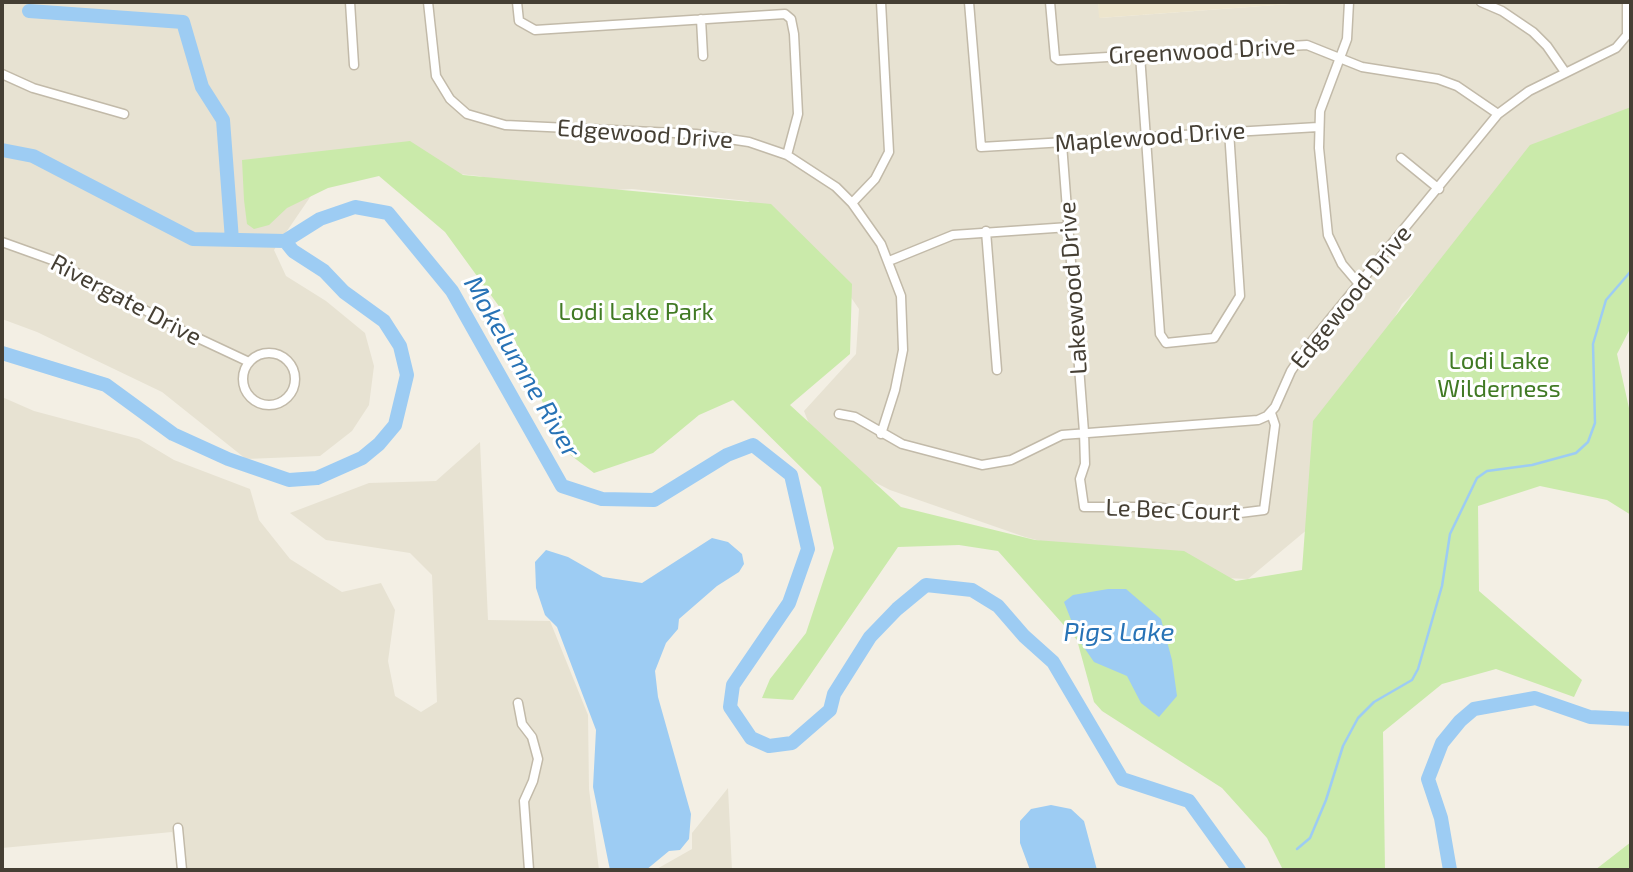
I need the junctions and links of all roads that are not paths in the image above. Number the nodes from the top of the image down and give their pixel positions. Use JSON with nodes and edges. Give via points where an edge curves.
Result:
{"nodes":[{"id":1,"x":350,"y":2,"type":"edge"},
{"id":2,"x":428,"y":2,"type":"edge"},
{"id":3,"x":517,"y":2,"type":"edge"},
{"id":4,"x":881,"y":2,"type":"edge"},
{"id":5,"x":969,"y":2,"type":"edge"},
{"id":6,"x":1050,"y":2,"type":"edge"},
{"id":7,"x":1349,"y":2,"type":"edge"},
{"id":8,"x":1480,"y":2,"type":"edge"},
{"id":9,"x":1507,"y":2,"type":"edge"},
{"id":10,"x":1627,"y":2,"type":"edge"},
{"id":11,"x":1502,"y":11,"type":"junction"},
{"id":12,"x":701,"y":19,"type":"junction"},
{"id":13,"x":1140,"y":55,"type":"junction"},
{"id":14,"x":703,"y":56,"type":"dead end"},
{"id":15,"x":1340,"y":61,"type":"junction"},
{"id":16,"x":354,"y":65,"type":"dead end"},
{"id":17,"x":1565,"y":72,"type":"junction"},
{"id":18,"x":2,"y":74,"type":"edge"},
{"id":19,"x":124,"y":114,"type":"dead end"},
{"id":20,"x":1498,"y":114,"type":"junction"},
{"id":21,"x":1318,"y":127,"type":"junction"},
{"id":22,"x":1229,"y":131,"type":"junction"},
{"id":23,"x":1146,"y":138,"type":"junction"},
{"id":24,"x":1062,"y":144,"type":"junction"},
{"id":25,"x":787,"y":155,"type":"junction"},
{"id":26,"x":1401,"y":158,"type":"dead end"},
{"id":27,"x":1439,"y":189,"type":"junction"},
{"id":28,"x":852,"y":204,"type":"junction"},
{"id":29,"x":1069,"y":227,"type":"junction"},
{"id":30,"x":986,"y":231,"type":"junction"},
{"id":31,"x":2,"y":242,"type":"edge"},
{"id":32,"x":889,"y":261,"type":"junction"},
{"id":33,"x":1359,"y":284,"type":"junction"},
{"id":34,"x":249,"y":362,"type":"junction"},
{"id":35,"x":997,"y":370,"type":"dead end"},
{"id":36,"x":839,"y":414,"type":"dead end"},
{"id":37,"x":1271,"y":414,"type":"junction"},
{"id":38,"x":1084,"y":432,"type":"junction"},
{"id":39,"x":881,"y":434,"type":"junction"},
{"id":40,"x":518,"y":703,"type":"dead end"},
{"id":41,"x":178,"y":828,"type":"dead end"},
{"id":42,"x":182,"y":870,"type":"edge"},
{"id":43,"x":529,"y":870,"type":"edge"}],
"edges":[{"from":1,"to":16,"type":"street"},
{"from":2,"to":25,"type":"street","name":"Edgewood Drive","via":[[436,76],[450,99],[467,114],[505,125],[699,134],[749,142]]},
{"from":3,"to":12,"type":"street","via":[[520,21],[535,30]]},
{"from":4,"to":28,"type":"street","via":[[889,152],[875,179]]},
{"from":5,"to":24,"type":"street","name":"Maplewood Drive","via":[[981,147]]},
{"from":6,"to":13,"type":"street","name":"Greenwood Drive","via":[[1058,60]]},
{"from":7,"to":15,"type":"street","via":[[1350,28]]},
{"from":8,"to":11,"type":"street"},
{"from":9,"to":11,"type":"street"},
{"from":10,"to":17,"type":"street","name":"Edgewood Drive","via":[[1629,25],[1623,41]]},
{"from":11,"to":17,"type":"street","via":[[1547,46]]},
{"from":12,"to":14,"type":"street"},
{"from":12,"to":25,"type":"street","via":[[780,13],[791,19],[798,123]]},
{"from":13,"to":15,"type":"street","name":"Greenwood Drive","via":[[1301,45],[1316,47]]},
{"from":13,"to":23,"type":"street"},
{"from":15,"to":20,"type":"street","name":"Greenwood Drive","via":[[1438,79],[1457,86]]},
{"from":15,"to":21,"type":"street"},
{"from":17,"to":20,"type":"street","name":"Edgewood Drive"},
{"from":18,"to":19,"type":"street","via":[[33,88]]},
{"from":20,"to":27,"type":"street","name":"Edgewood Drive"},
{"from":21,"to":22,"type":"street","name":"Maplewood Drive"},
{"from":21,"to":33,"type":"street","via":[[1328,235],[1342,264]]},
{"from":22,"to":23,"type":"street","name":"Maplewood Drive"},
{"from":22,"to":23,"type":"street","via":[[1240,296],[1214,338],[1164,342],[1160,334]]},
{"from":23,"to":24,"type":"street","name":"Maplewood Drive"},
{"from":24,"to":29,"type":"street","name":"Lakewood Drive"},
{"from":25,"to":28,"type":"street","name":"Edgewood Drive","via":[[836,187]]},
{"from":26,"to":27,"type":"street"},
{"from":27,"to":33,"type":"street","name":"Edgewood Drive"},
{"from":28,"to":32,"type":"street","name":"Edgewood Drive"},
{"from":29,"to":30,"type":"street"},
{"from":29,"to":38,"type":"street","name":"Lakewood Drive"},
{"from":30,"to":32,"type":"street","via":[[953,235]]},
{"from":30,"to":35,"type":"street"},
{"from":31,"to":34,"type":"street","name":"Rivergate Drive","via":[[55,261]]},
{"from":32,"to":39,"type":"street","name":"Edgewood Drive","via":[[901,296],[903,350]]},
{"from":33,"to":37,"type":"street","name":"Edgewood Drive","via":[[1291,371]]},
{"from":34,"to":34,"type":"street","via":[[243,379],[250,398],[269,406],[288,397],[295,381],[289,362],[272,353]]},
{"from":36,"to":39,"type":"street","via":[[855,417]]},
{"from":37,"to":38,"type":"street","via":[[1258,420]]},
{"from":37,"to":38,"type":"street","name":"Le Bec Court","via":[[1275,425],[1267,506],[1224,515],[1153,507],[1088,509],[1081,499],[1080,480],[1085,464]]},
{"from":38,"to":39,"type":"street","via":[[1062,435],[1011,460],[982,465]]},
{"from":40,"to":43,"type":"street","via":[[538,759],[524,801]]},
{"from":41,"to":42,"type":"street"}]}
